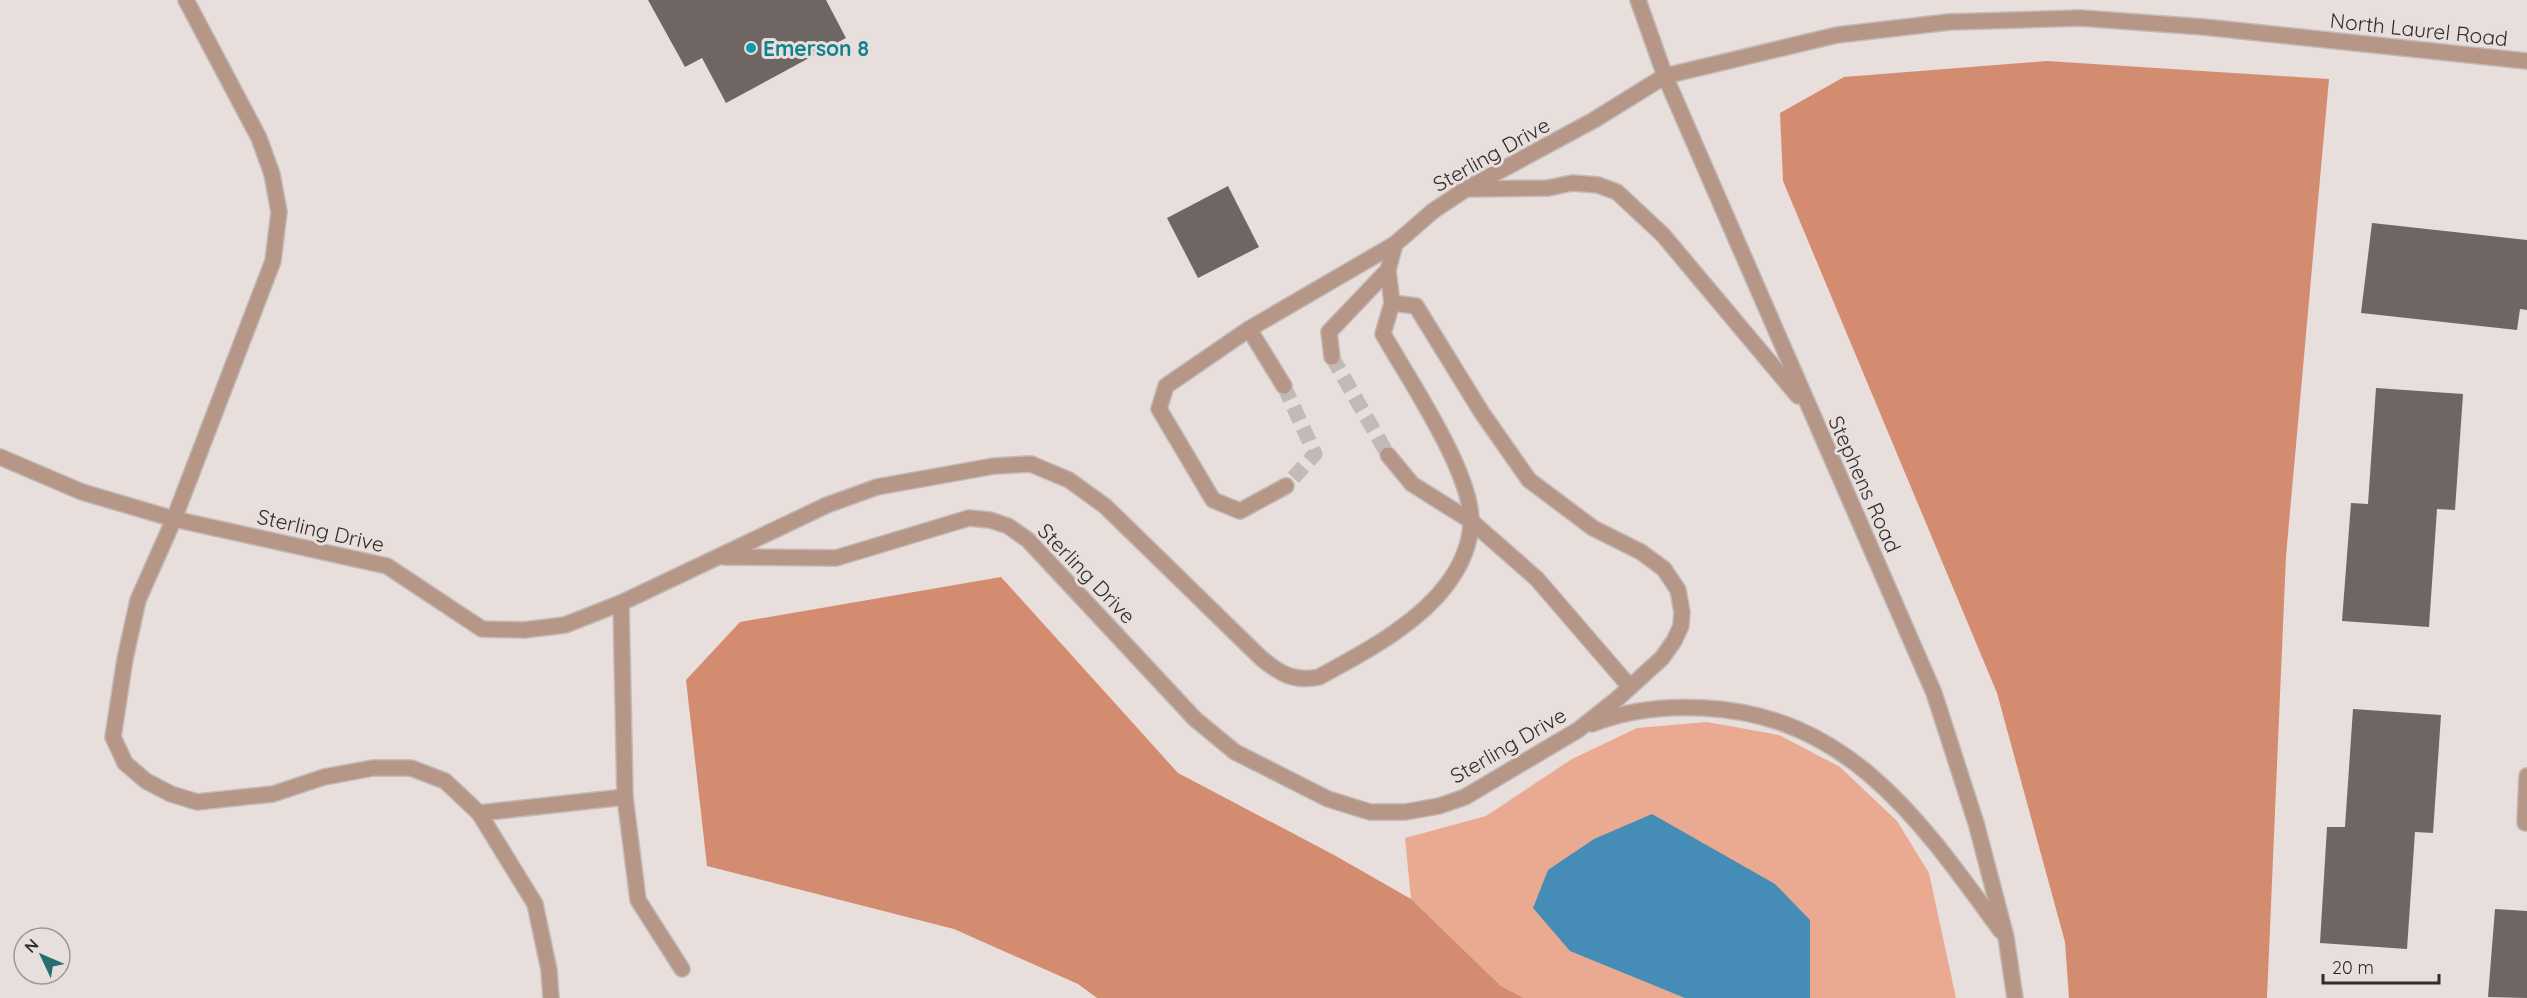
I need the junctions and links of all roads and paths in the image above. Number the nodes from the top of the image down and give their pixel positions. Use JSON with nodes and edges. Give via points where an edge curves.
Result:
{"nodes":[{"id":1,"x":186,"y":0,"type":"edge"},
{"id":2,"x":1638,"y":0,"type":"edge"},
{"id":3,"x":2527,"y":61,"type":"edge"},
{"id":4,"x":1665,"y":76,"type":"junction"},
{"id":5,"x":1466,"y":189,"type":"junction"},
{"id":6,"x":1395,"y":244,"type":"junction"},
{"id":7,"x":1388,"y":270,"type":"junction"},
{"id":8,"x":1392,"y":303,"type":"junction"},
{"id":9,"x":1249,"y":329,"type":"junction"},
{"id":10,"x":1332,"y":357,"type":"tunnel mouth"},
{"id":11,"x":1284,"y":386,"type":"tunnel mouth"},
{"id":12,"x":1809,"y":409,"type":"junction"},
{"id":13,"x":1388,"y":455,"type":"tunnel mouth"},
{"id":14,"x":0,"y":457,"type":"edge"},
{"id":15,"x":1286,"y":486,"type":"tunnel mouth"},
{"id":16,"x":174,"y":519,"type":"junction"},
{"id":17,"x":1471,"y":521,"type":"junction"},
{"id":18,"x":721,"y":557,"type":"junction"},
{"id":19,"x":621,"y":603,"type":"junction"},
{"id":20,"x":1630,"y":687,"type":"junction"},
{"id":21,"x":1578,"y":730,"type":"junction"},
{"id":22,"x":2527,"y":776,"type":"edge"},
{"id":23,"x":625,"y":797,"type":"junction"},
{"id":24,"x":479,"y":813,"type":"junction"},
{"id":25,"x":2525,"y":823,"type":"dead end"},
{"id":26,"x":2006,"y":937,"type":"junction"},
{"id":27,"x":681,"y":969,"type":"dead end"},
{"id":28,"x":551,"y":998,"type":"edge"},
{"id":29,"x":2015,"y":998,"type":"edge"}],
"edges":[{"from":1,"to":16,"type":"street","via":[[259,138],[272,174],[279,212],[273,261]]},
{"from":2,"to":4,"type":"street","name":"Stephens Road"},
{"from":3,"to":4,"type":"street","name":"North Laurel Road","via":[[2080,18],[1949,22],[1837,35]]},
{"from":4,"to":5,"type":"street","name":"Sterling Drive","via":[[1594,120]]},
{"from":4,"to":12,"type":"street","name":"Stephens Road"},
{"from":5,"to":6,"type":"street","name":"Sterling Drive"},
{"from":5,"to":12,"type":"street","via":[[1548,188],[1572,183],[1598,185],[1617,192],[1663,235]]},
{"from":6,"to":7,"type":"street","name":"Sterling Drive"},
{"from":6,"to":9,"type":"street"},
{"from":7,"to":8,"type":"street","name":"Sterling Drive"},
{"from":7,"to":10,"type":"street","via":[[1329,332]]},
{"from":8,"to":17,"type":"street","name":"Sterling Drive","via":[[1383,334],[1450,451]]},
{"from":8,"to":20,"type":"street","name":"Sterling Drive","via":[[1416,306],[1482,413],[1530,480],[1593,528],[1654,561],[1673,579],[1680,600],[1681,626],[1662,658]]},
{"from":9,"to":11,"type":"street"},
{"from":9,"to":15,"type":"street","via":[[1166,386],[1159,409],[1213,500],[1240,511]]},
{"from":12,"to":26,"type":"street","name":"Stephens Road","via":[[1934,693],[1976,823]]},
{"from":13,"to":17,"type":"street","via":[[1412,484]]},
{"from":14,"to":16,"type":"street","name":"Sterling Drive","via":[[82,492]]},
{"from":16,"to":19,"type":"street","name":"Sterling Drive","via":[[387,566],[482,629],[524,630],[565,625]]},
{"from":16,"to":24,"type":"street","via":[[138,600],[125,659],[113,737],[125,763],[146,781],[197,802],[273,794],[324,777],[373,768],[411,768],[446,781]]},
{"from":17,"to":18,"type":"street","name":"Sterling Drive","via":[[1462,561],[1437,597],[1398,631],[1319,677],[1306,680],[1279,673],[1261,658],[1105,506],[1069,480],[1031,464],[985,467],[877,487],[827,505]]},
{"from":17,"to":20,"type":"street","via":[[1538,579]]},
{"from":18,"to":19,"type":"street","name":"Sterling Drive"},
{"from":18,"to":21,"type":"street","name":"Sterling Drive","via":[[836,558],[969,518],[1008,526],[1045,556],[1216,738],[1328,800],[1370,812],[1405,812],[1465,797]]},
{"from":19,"to":23,"type":"street"},
{"from":20,"to":21,"type":"street","name":"Sterling Drive"},
{"from":21,"to":26,"type":"street","via":[[1624,714],[1694,708],[1769,718],[1818,737],[1851,759],[1907,810]]},
{"from":22,"to":25,"type":"street"},
{"from":23,"to":24,"type":"street"},
{"from":23,"to":27,"type":"street","via":[[638,900]]},
{"from":24,"to":28,"type":"street","via":[[535,904]]},
{"from":26,"to":29,"type":"street","name":"Stephens Road"}]}
